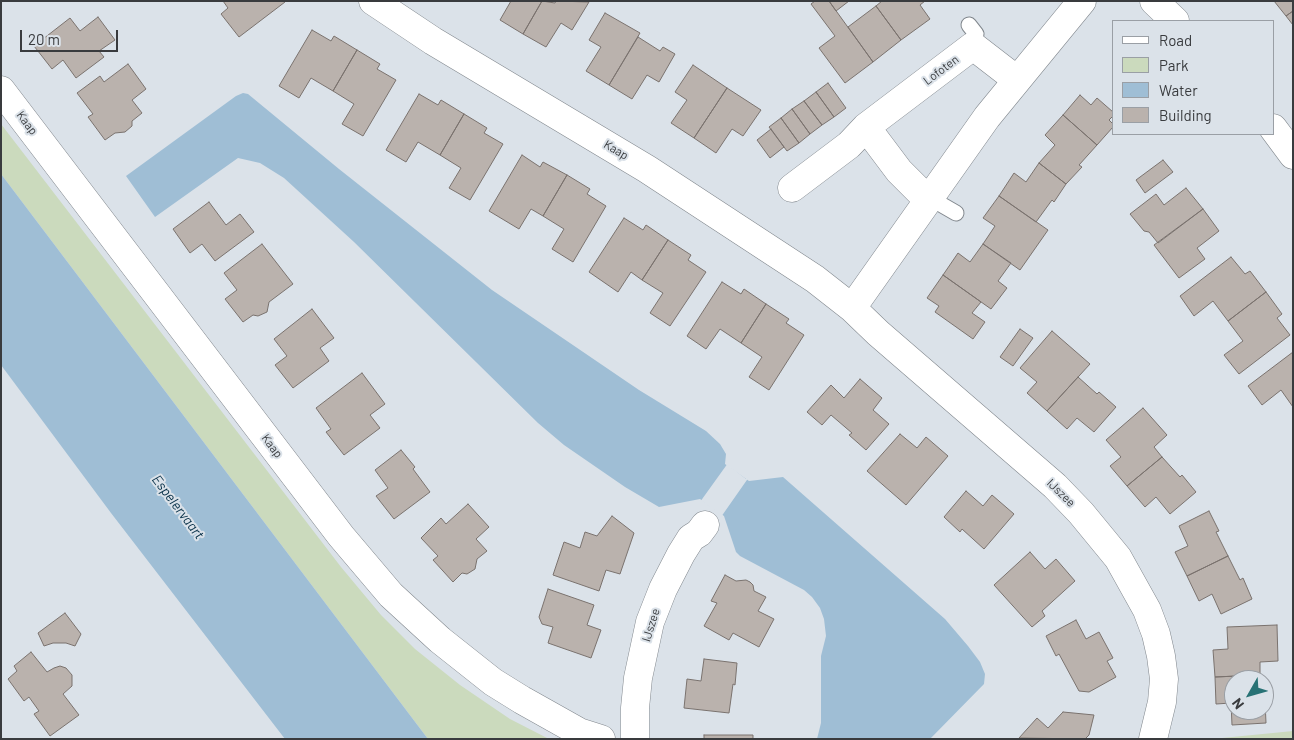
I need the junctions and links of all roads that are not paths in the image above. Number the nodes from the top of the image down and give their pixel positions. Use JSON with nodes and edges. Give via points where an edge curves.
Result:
{"nodes":[{"id":1,"x":373,"y":1,"type":"edge"},
{"id":2,"x":1082,"y":1,"type":"edge"},
{"id":3,"x":1154,"y":1,"type":"edge"},
{"id":4,"x":1173,"y":20,"type":"edge"},
{"id":5,"x":1017,"y":80,"type":"junction"},
{"id":6,"x":1,"y":90,"type":"edge"},
{"id":7,"x":866,"y":127,"type":"junction"},
{"id":8,"x":1274,"y":129,"type":"edge"},
{"id":9,"x":1293,"y":155,"type":"edge"},
{"id":10,"x":792,"y":188,"type":"dead end"},
{"id":11,"x":930,"y":198,"type":"junction"},
{"id":12,"x":956,"y":213,"type":"dead end"},
{"id":13,"x":852,"y":308,"type":"junction"},
{"id":14,"x":705,"y":526,"type":"dead end"},
{"id":15,"x":601,"y":739,"type":"edge"},
{"id":16,"x":635,"y":739,"type":"edge"},
{"id":17,"x":1153,"y":739,"type":"edge"}],
"edges":[{"from":1,"to":13,"type":"street","name":"Kaap","via":[[433,41],[647,169],[815,279]]},
{"from":2,"to":5,"type":"street"},
{"from":3,"to":4,"type":"street"},
{"from":5,"to":7,"type":"street","name":"Lofoten","via":[[971,36]]},
{"from":5,"to":11,"type":"street"},
{"from":6,"to":15,"type":"street","name":"Kaap","via":[[341,536],[391,594],[440,640],[493,682],[579,732]]},
{"from":7,"to":10,"type":"street","name":"Lofoten","via":[[849,145]]},
{"from":7,"to":11,"type":"street","via":[[899,171]]},
{"from":8,"to":9,"type":"street"},
{"from":11,"to":12,"type":"lane"},
{"from":11,"to":13,"type":"street"},
{"from":13,"to":17,"type":"street","name":"IJszee","via":[[1055,486],[1082,513],[1118,558],[1147,610],[1161,656],[1164,678],[1162,702]]},
{"from":14,"to":16,"type":"street","name":"IJszee","via":[[691,538],[681,554],[650,622],[637,685]]}]}
